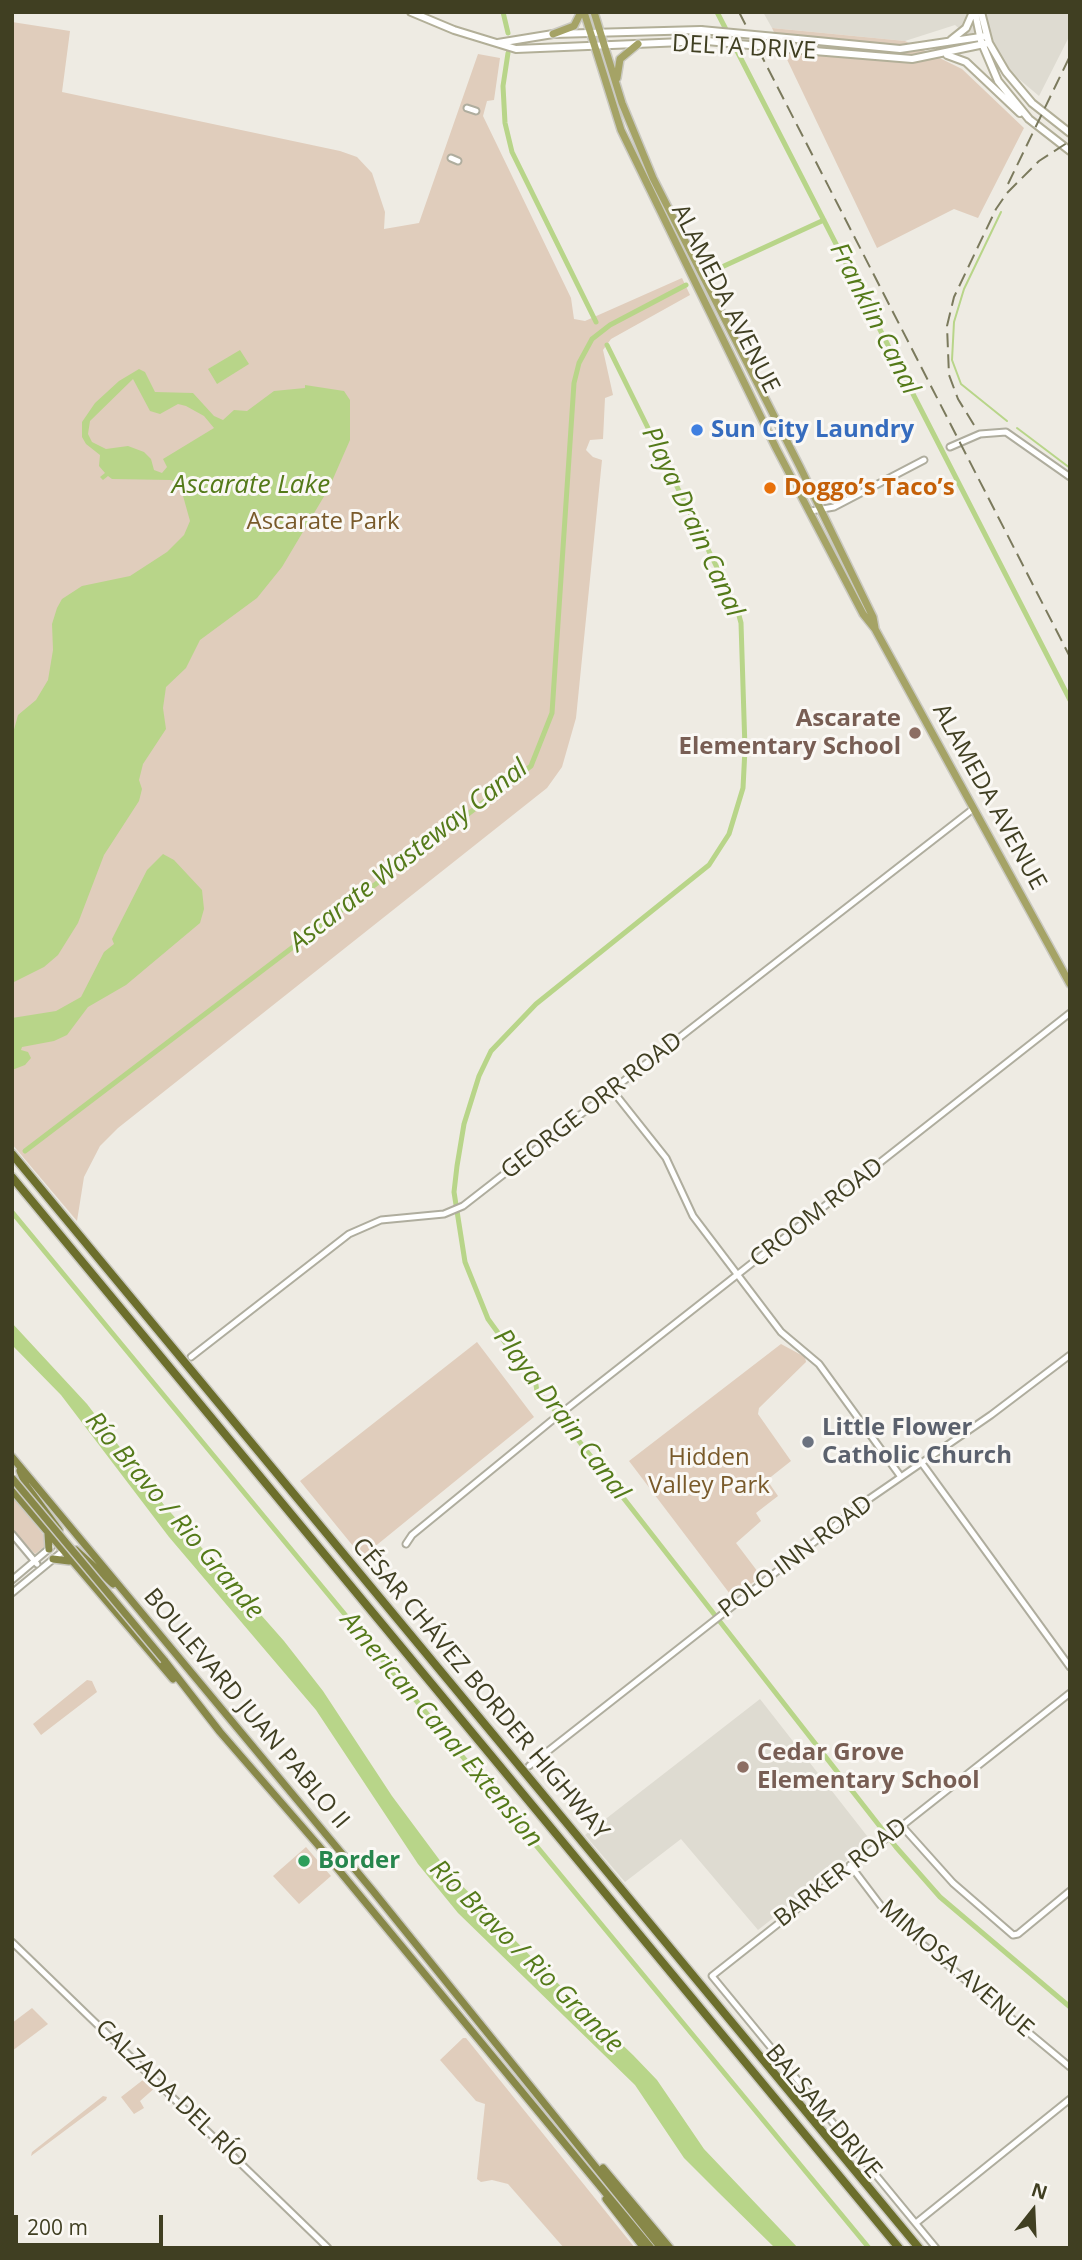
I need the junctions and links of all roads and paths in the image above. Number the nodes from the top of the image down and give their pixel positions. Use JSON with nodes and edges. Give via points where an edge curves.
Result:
{"nodes":[{"id":1,"x":411,"y":12,"type":"edge"},
{"id":2,"x":582,"y":12,"type":"edge"},
{"id":3,"x":594,"y":12,"type":"edge"},
{"id":4,"x":974,"y":12,"type":"edge"},
{"id":5,"x":981,"y":12,"type":"edge"},
{"id":6,"x":589,"y":32,"type":"junction"},
{"id":7,"x":600,"y":32,"type":"junction"},
{"id":8,"x":553,"y":34,"type":"junction"},
{"id":9,"x":535,"y":37,"type":"junction"},
{"id":10,"x":985,"y":41,"type":"junction"},
{"id":11,"x":498,"y":43,"type":"junction"},
{"id":12,"x":593,"y":44,"type":"junction"},
{"id":13,"x":603,"y":44,"type":"junction"},
{"id":14,"x":638,"y":44,"type":"junction"},
{"id":15,"x":946,"y":44,"type":"junction"},
{"id":16,"x":536,"y":49,"type":"junction"},
{"id":17,"x":942,"y":54,"type":"junction"},
{"id":18,"x":617,"y":86,"type":"junction"},
{"id":19,"x":467,"y":108,"type":"dead end"},
{"id":20,"x":476,"y":111,"type":"dead end"},
{"id":21,"x":1029,"y":119,"type":"junction"},
{"id":22,"x":1070,"y":133,"type":"edge"},
{"id":23,"x":1070,"y":151,"type":"edge"},
{"id":24,"x":451,"y":158,"type":"dead end"},
{"id":25,"x":458,"y":161,"type":"dead end"},
{"id":26,"x":950,"y":447,"type":"dead end"},
{"id":27,"x":924,"y":460,"type":"dead end"},
{"id":28,"x":1070,"y":477,"type":"edge"},
{"id":29,"x":811,"y":511,"type":"junction"},
{"id":30,"x":820,"y":511,"type":"junction"},
{"id":31,"x":875,"y":629,"type":"junction"},
{"id":32,"x":973,"y":809,"type":"junction"},
{"id":33,"x":1070,"y":984,"type":"edge"},
{"id":34,"x":1070,"y":1013,"type":"edge"},
{"id":35,"x":612,"y":1090,"type":"junction"},
{"id":36,"x":12,"y":1154,"type":"edge"},
{"id":37,"x":12,"y":1177,"type":"edge"},
{"id":38,"x":738,"y":1275,"type":"junction"},
{"id":39,"x":1070,"y":1355,"type":"edge"},
{"id":40,"x":191,"y":1357,"type":"dead end"},
{"id":41,"x":14,"y":1459,"type":"edge"},
{"id":42,"x":921,"y":1462,"type":"junction"},
{"id":43,"x":901,"y":1477,"type":"junction"},
{"id":44,"x":12,"y":1478,"type":"edge"},
{"id":45,"x":12,"y":1490,"type":"edge"},
{"id":46,"x":46,"y":1530,"type":"junction"},
{"id":47,"x":12,"y":1534,"type":"edge"},
{"id":48,"x":406,"y":1544,"type":"dead end"},
{"id":49,"x":61,"y":1545,"type":"junction"},
{"id":50,"x":49,"y":1549,"type":"junction"},
{"id":51,"x":53,"y":1559,"type":"junction"},
{"id":52,"x":35,"y":1561,"type":"junction"},
{"id":53,"x":41,"y":1569,"type":"junction"},
{"id":54,"x":78,"y":1569,"type":"junction"},
{"id":55,"x":12,"y":1580,"type":"edge"},
{"id":56,"x":120,"y":1588,"type":"junction"},
{"id":57,"x":12,"y":1593,"type":"edge"},
{"id":58,"x":1070,"y":1667,"type":"edge"},
{"id":59,"x":1070,"y":1693,"type":"edge"},
{"id":60,"x":220,"y":1732,"type":"junction"},
{"id":61,"x":529,"y":1766,"type":"dead end"},
{"id":62,"x":901,"y":1825,"type":"junction"},
{"id":63,"x":850,"y":1865,"type":"junction"},
{"id":64,"x":1070,"y":1891,"type":"edge"},
{"id":65,"x":12,"y":1942,"type":"edge"},
{"id":66,"x":712,"y":1976,"type":"joint"},
{"id":67,"x":1070,"y":2067,"type":"edge"},
{"id":68,"x":1070,"y":2099,"type":"edge"},
{"id":69,"x":588,"y":2154,"type":"junction"},
{"id":70,"x":584,"y":2167,"type":"junction"},
{"id":71,"x":916,"y":2222,"type":"junction"},
{"id":72,"x":328,"y":2248,"type":"edge"},
{"id":73,"x":644,"y":2248,"type":"edge"},
{"id":74,"x":651,"y":2248,"type":"edge"},
{"id":75,"x":662,"y":2248,"type":"edge"},
{"id":76,"x":670,"y":2248,"type":"edge"},
{"id":77,"x":899,"y":2248,"type":"edge"},
{"id":78,"x":919,"y":2248,"type":"edge"},
{"id":79,"x":936,"y":2248,"type":"edge"}],
"edges":[{"from":1,"to":11,"type":"main road","name":"DELTA DRIVE"},
{"from":2,"to":6,"type":"main road","name":"ALAMEDA AVENUE"},
{"from":2,"to":8,"type":"main road","via":[[574,26]]},
{"from":3,"to":7,"type":"main road","name":"ALAMEDA AVENUE"},
{"from":4,"to":10,"type":"main road"},
{"from":4,"to":15,"type":"main road","via":[[962,33]]},
{"from":5,"to":10,"type":"main road"},
{"from":6,"to":7,"type":"main road","name":"DELTA DRIVE"},
{"from":6,"to":8,"type":"main road","name":"DELTA DRIVE"},
{"from":6,"to":12,"type":"main road","name":"ALAMEDA AVENUE"},
{"from":7,"to":13,"type":"main road","name":"ALAMEDA AVENUE"},
{"from":7,"to":15,"type":"main road","name":"DELTA DRIVE","bridge":true,"via":[[701,30],[890,49]]},
{"from":8,"to":9,"type":"main road","name":"DELTA DRIVE"},
{"from":9,"to":11,"type":"main road","name":"DELTA DRIVE"},
{"from":9,"to":16,"type":"main road"},
{"from":10,"to":15,"type":"main road","name":"DELTA DRIVE"},
{"from":10,"to":17,"type":"main road","name":"DELTA DRIVE"},
{"from":10,"to":21,"type":"main road","via":[[998,81]]},
{"from":10,"to":22,"type":"main road","via":[[1023,93]]},
{"from":11,"to":16,"type":"main road","name":"DELTA DRIVE"},
{"from":12,"to":13,"type":"main road","name":"DELTA DRIVE"},
{"from":12,"to":16,"type":"main road","name":"DELTA DRIVE"},
{"from":12,"to":29,"type":"main road","name":"ALAMEDA AVENUE","via":[[621,130],[642,176]]},
{"from":13,"to":14,"type":"main road","name":"DELTA DRIVE"},
{"from":13,"to":18,"type":"main road","name":"ALAMEDA AVENUE"},
{"from":14,"to":17,"type":"main road","name":"DELTA DRIVE","bridge":true,"via":[[707,41],[887,59]]},
{"from":14,"to":18,"type":"main road","via":[[620,59]]},
{"from":17,"to":21,"type":"main road","via":[[966,62],[1006,103]]},
{"from":18,"to":30,"type":"main road","name":"ALAMEDA AVENUE","via":[[653,177]]},
{"from":19,"to":20,"type":"street"},
{"from":21,"to":23,"type":"main road"},
{"from":24,"to":25,"type":"street"},
{"from":26,"to":28,"type":"street","via":[[980,434],[1006,432]]},
{"from":27,"to":30,"type":"street"},
{"from":29,"to":30,"type":"street"},
{"from":29,"to":31,"type":"main road","name":"ALAMEDA AVENUE"},
{"from":30,"to":31,"type":"main road","name":"ALAMEDA AVENUE"},
{"from":31,"to":32,"type":"main road","name":"ALAMEDA AVENUE"},
{"from":32,"to":33,"type":"main road","name":"ALAMEDA AVENUE"},
{"from":32,"to":35,"type":"street","name":"GEORGE ORR ROAD"},
{"from":34,"to":38,"type":"street","name":"CROOM ROAD"},
{"from":35,"to":38,"type":"street","via":[[660,1149],[693,1216]]},
{"from":35,"to":40,"type":"street","name":"GEORGE ORR ROAD","via":[[459,1208],[381,1220],[349,1234]]},
{"from":36,"to":78,"type":"highway","name":"CÉSAR CHÁVEZ BORDER HIGHWAY"},
{"from":37,"to":77,"type":"highway","name":"CÉSAR CHÁVEZ BORDER HIGHWAY"},
{"from":38,"to":43,"type":"street","via":[[781,1332],[818,1364]]},
{"from":38,"to":48,"type":"street","name":"CROOM ROAD"},
{"from":39,"to":42,"type":"street","name":"POLO INN ROAD"},
{"from":41,"to":49,"type":"highway","via":[[26,1485],[58,1528]]},
{"from":41,"to":56,"type":"highway","name":"BOULEVARD JUAN PABLO II"},
{"from":42,"to":43,"type":"street","name":"POLO INN ROAD"},
{"from":42,"to":58,"type":"street"},
{"from":43,"to":61,"type":"street","name":"POLO INN ROAD"},
{"from":44,"to":60,"type":"highway","name":"BOULEVARD JUAN PABLO II","bridge":true},
{"from":45,"to":46,"type":"highway"},
{"from":46,"to":49,"type":"highway"},
{"from":46,"to":50,"type":"highway"},
{"from":47,"to":52,"type":"street"},
{"from":49,"to":50,"type":"street"},
{"from":49,"to":51,"type":"street"},
{"from":49,"to":54,"type":"highway"},
{"from":49,"to":56,"type":"highway","via":[[72,1546],[103,1578]]},
{"from":50,"to":52,"type":"street"},
{"from":51,"to":53,"type":"street"},
{"from":51,"to":54,"type":"highway","via":[[64,1559]]},
{"from":52,"to":53,"type":"street"},
{"from":52,"to":55,"type":"street"},
{"from":53,"to":57,"type":"street"},
{"from":54,"to":60,"type":"highway"},
{"from":56,"to":69,"type":"highway","name":"BOULEVARD JUAN PABLO II"},
{"from":59,"to":62,"type":"street","name":"BARKER ROAD"},
{"from":60,"to":70,"type":"highway","name":"BOULEVARD JUAN PABLO II"},
{"from":62,"to":63,"type":"street","name":"BARKER ROAD"},
{"from":62,"to":64,"type":"street","via":[[953,1882],[1013,1934]]},
{"from":63,"to":66,"type":"street","name":"BARKER ROAD"},
{"from":63,"to":67,"type":"street","name":"MIMOSA AVENUE","via":[[909,1933]]},
{"from":65,"to":72,"type":"street","name":"CALZADA DEL RÍO"},
{"from":66,"to":71,"type":"street","name":"BALSAM DRIVE"},
{"from":68,"to":71,"type":"street"},
{"from":69,"to":75,"type":"highway","name":"BOULEVARD JUAN PABLO II"},
{"from":69,"to":76,"type":"highway","via":[[612,2176]]},
{"from":70,"to":73,"type":"highway"},
{"from":70,"to":74,"type":"highway","name":"BOULEVARD JUAN PABLO II"},
{"from":71,"to":79,"type":"street","name":"BALSAM DRIVE"}]}
